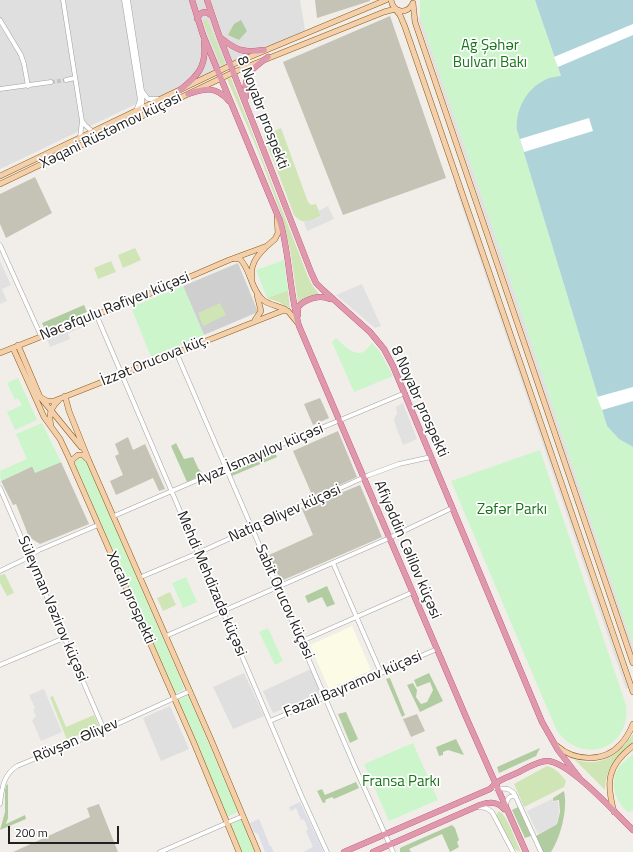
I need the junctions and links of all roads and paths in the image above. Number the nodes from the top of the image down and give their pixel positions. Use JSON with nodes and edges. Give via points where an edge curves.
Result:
{"nodes":[{"id":1,"x":64,"y":0,"type":"edge"},
{"id":2,"x":124,"y":0,"type":"edge"},
{"id":3,"x":128,"y":0,"type":"edge"},
{"id":4,"x":192,"y":0,"type":"edge"},
{"id":5,"x":207,"y":0,"type":"edge"},
{"id":6,"x":386,"y":0,"type":"edge"},
{"id":7,"x":391,"y":0,"type":"edge"},
{"id":8,"x":414,"y":2,"type":"edge"},
{"id":9,"x":395,"y":9,"type":"junction"},
{"id":10,"x":212,"y":16,"type":"junction"},
{"id":11,"x":197,"y":19,"type":"junction"},
{"id":12,"x":0,"y":20,"type":"edge"},
{"id":13,"x":203,"y":35,"type":"junction"},
{"id":14,"x":220,"y":38,"type":"junction"},
{"id":15,"x":264,"y":50,"type":"junction"},
{"id":16,"x":268,"y":57,"type":"junction"},
{"id":17,"x":231,"y":65,"type":"junction"},
{"id":18,"x":218,"y":71,"type":"junction"},
{"id":19,"x":234,"y":72,"type":"junction"},
{"id":20,"x":75,"y":78,"type":"junction"},
{"id":21,"x":221,"y":78,"type":"junction"},
{"id":22,"x":66,"y":80,"type":"tunnel mouth"},
{"id":23,"x":51,"y":82,"type":"tunnel mouth"},
{"id":24,"x":28,"y":86,"type":"junction"},
{"id":25,"x":0,"y":89,"type":"edge"},
{"id":26,"x":180,"y":90,"type":"junction"},
{"id":27,"x":142,"y":91,"type":"junction"},
{"id":28,"x":188,"y":94,"type":"junction"},
{"id":29,"x":160,"y":99,"type":"junction"},
{"id":30,"x":142,"y":108,"type":"junction"},
{"id":31,"x":248,"y":109,"type":"junction"},
{"id":32,"x":136,"y":111,"type":"junction"},
{"id":33,"x":236,"y":111,"type":"junction"},
{"id":34,"x":82,"y":120,"type":"junction"},
{"id":35,"x":93,"y":132,"type":"junction"},
{"id":36,"x":102,"y":136,"type":"junction"},
{"id":37,"x":80,"y":138,"type":"junction"},
{"id":38,"x":0,"y":176,"type":"edge"},
{"id":39,"x":0,"y":184,"type":"edge"},
{"id":40,"x":276,"y":211,"type":"junction"},
{"id":41,"x":0,"y":245,"type":"edge"},
{"id":42,"x":267,"y":246,"type":"junction"},
{"id":43,"x":230,"y":260,"type":"junction"},
{"id":44,"x":254,"y":286,"type":"junction"},
{"id":45,"x":337,"y":303,"type":"junction"},
{"id":46,"x":288,"y":311,"type":"junction"},
{"id":47,"x":96,"y":314,"type":"junction"},
{"id":48,"x":253,"y":321,"type":"junction"},
{"id":49,"x":299,"y":326,"type":"junction"},
{"id":50,"x":41,"y":336,"type":"junction"},
{"id":51,"x":15,"y":347,"type":"junction"},
{"id":52,"x":176,"y":352,"type":"junction"},
{"id":53,"x":0,"y":353,"type":"edge"},
{"id":54,"x":122,"y":374,"type":"junction"},
{"id":55,"x":405,"y":393,"type":"junction"},
{"id":56,"x":65,"y":396,"type":"junction"},
{"id":57,"x":40,"y":397,"type":"junction"},
{"id":58,"x":51,"y":411,"type":"junction"},
{"id":59,"x":44,"y":417,"type":"junction"},
{"id":60,"x":340,"y":421,"type":"junction"},
{"id":61,"x":53,"y":429,"type":"junction"},
{"id":62,"x":431,"y":457,"type":"junction"},
{"id":63,"x":89,"y":461,"type":"junction"},
{"id":64,"x":73,"y":468,"type":"junction"},
{"id":65,"x":225,"y":468,"type":"junction"},
{"id":66,"x":364,"y":478,"type":"junction"},
{"id":67,"x":0,"y":488,"type":"edge"},
{"id":68,"x":172,"y":492,"type":"junction"},
{"id":69,"x":452,"y":508,"type":"junction"},
{"id":70,"x":114,"y":516,"type":"junction"},
{"id":71,"x":98,"y":525,"type":"junction"},
{"id":72,"x":252,"y":529,"type":"junction"},
{"id":73,"x":390,"y":538,"type":"junction"},
{"id":74,"x":198,"y":554,"type":"junction"},
{"id":75,"x":29,"y":556,"type":"junction"},
{"id":76,"x":333,"y":563,"type":"junction"},
{"id":77,"x":0,"y":571,"type":"edge"},
{"id":78,"x":141,"y":577,"type":"junction"},
{"id":79,"x":277,"y":586,"type":"junction"},
{"id":80,"x":413,"y":592,"type":"junction"},
{"id":81,"x":223,"y":611,"type":"junction"},
{"id":82,"x":356,"y":616,"type":"junction"},
{"id":83,"x":166,"y":636,"type":"junction"},
{"id":84,"x":64,"y":638,"type":"junction"},
{"id":85,"x":302,"y":641,"type":"junction"},
{"id":86,"x":437,"y":649,"type":"junction"},
{"id":87,"x":633,"y":663,"type":"edge"},
{"id":88,"x":0,"y":665,"type":"edge"},
{"id":89,"x":381,"y":673,"type":"junction"},
{"id":90,"x":190,"y":691,"type":"junction"},
{"id":91,"x":633,"y":692,"type":"edge"},
{"id":92,"x":326,"y":696,"type":"junction"},
{"id":93,"x":174,"y":698,"type":"junction"},
{"id":94,"x":270,"y":721,"type":"junction"},
{"id":95,"x":633,"y":724,"type":"edge"},
{"id":96,"x":104,"y":730,"type":"junction"},
{"id":97,"x":552,"y":741,"type":"junction"},
{"id":98,"x":633,"y":746,"type":"edge"},
{"id":99,"x":581,"y":780,"type":"junction"},
{"id":100,"x":496,"y":785,"type":"junction"},
{"id":101,"x":516,"y":797,"type":"junction"},
{"id":102,"x":0,"y":804,"type":"edge"},
{"id":103,"x":473,"y":807,"type":"junction"},
{"id":104,"x":507,"y":811,"type":"junction"},
{"id":105,"x":615,"y":813,"type":"junction"},
{"id":106,"x":242,"y":816,"type":"junction"},
{"id":107,"x":227,"y":823,"type":"junction"},
{"id":108,"x":633,"y":830,"type":"edge"},
{"id":109,"x":385,"y":834,"type":"junction"},
{"id":110,"x":390,"y":845,"type":"junction"},
{"id":111,"x":512,"y":851,"type":"edge"},
{"id":112,"x":160,"y":852,"type":"edge"},
{"id":113,"x":239,"y":852,"type":"edge"},
{"id":114,"x":258,"y":852,"type":"edge"},
{"id":115,"x":327,"y":852,"type":"edge"},
{"id":116,"x":344,"y":852,"type":"edge"},
{"id":117,"x":373,"y":852,"type":"edge"},
{"id":118,"x":393,"y":852,"type":"edge"},
{"id":119,"x":517,"y":852,"type":"edge"},
{"id":120,"x":526,"y":852,"type":"edge"},
{"id":121,"x":541,"y":852,"type":"edge"}],
"edges":[{"from":1,"to":20,"type":"street"},
{"from":2,"to":32,"type":"street","via":[[140,100]]},
{"from":3,"to":27,"type":"street"},
{"from":4,"to":11,"type":"highway"},
{"from":5,"to":10,"type":"highway","name":"8 Noyabr prospekti"},
{"from":6,"to":15,"type":"main road"},
{"from":7,"to":9,"type":"main road"},
{"from":8,"to":9,"type":"main road","via":[[406,11]]},
{"from":8,"to":87,"type":"main road","via":[[415,22]]},
{"from":9,"to":16,"type":"main road"},
{"from":9,"to":91,"type":"main road","via":[[405,27]]},
{"from":10,"to":11,"type":"highway","via":[[203,12]]},
{"from":10,"to":14,"type":"highway","name":"8 Noyabr prospekti"},
{"from":11,"to":13,"type":"highway","name":"8 Noyabr prospekti"},
{"from":12,"to":24,"type":"street","via":[[21,55]]},
{"from":13,"to":18,"type":"highway","name":"8 Noyabr prospekti"},
{"from":13,"to":26,"type":"highway","via":[[205,49],[201,68]]},
{"from":14,"to":15,"type":"highway","via":[[241,51]]},
{"from":14,"to":17,"type":"highway","name":"8 Noyabr prospekti"},
{"from":15,"to":17,"type":"main road"},
{"from":16,"to":19,"type":"main road"},
{"from":16,"to":31,"type":"highway","via":[[247,76],[245,88]]},
{"from":17,"to":18,"type":"main road"},
{"from":17,"to":19,"type":"highway","name":"8 Noyabr prospekti"},
{"from":18,"to":21,"type":"highway","name":"8 Noyabr prospekti"},
{"from":18,"to":26,"type":"main road"},
{"from":19,"to":21,"type":"main road","name":"Xəqani Rüstəmov küçəsi"},
{"from":19,"to":31,"type":"highway","name":"8 Noyabr prospekti"},
{"from":20,"to":22,"type":"street"},
{"from":20,"to":34,"type":"street"},
{"from":21,"to":28,"type":"main road","name":"Xəqani Rüstəmov küçəsi"},
{"from":21,"to":33,"type":"highway","name":"8 Noyabr prospekti"},
{"from":23,"to":24,"type":"street"},
{"from":24,"to":25,"type":"street"},
{"from":26,"to":29,"type":"main road"},
{"from":27,"to":29,"type":"street","via":[[148,99]]},
{"from":27,"to":30,"type":"street"},
{"from":28,"to":33,"type":"highway","via":[[214,90],[227,98]]},
{"from":28,"to":36,"type":"main road","name":"Xəqani Rüstəmov küçəsi"},
{"from":29,"to":30,"type":"main road"},
{"from":30,"to":32,"type":"main road"},
{"from":30,"to":36,"type":"street","via":[[138,114]]},
{"from":31,"to":45,"type":"highway","name":"8 Noyabr prospekti","via":[[311,272],[316,282]]},
{"from":32,"to":35,"type":"main road"},
{"from":33,"to":40,"type":"highway","name":"8 Noyabr prospekti"},
{"from":34,"to":35,"type":"street"},
{"from":34,"to":37,"type":"street"},
{"from":35,"to":37,"type":"main road"},
{"from":36,"to":39,"type":"main road","name":"Xəqani Rüstəmov küçəsi"},
{"from":37,"to":38,"type":"main road"},
{"from":40,"to":42,"type":"main road","via":[[278,233]]},
{"from":40,"to":49,"type":"highway","name":"8 Noyabr prospekti","via":[[284,236]]},
{"from":41,"to":50,"type":"street"},
{"from":42,"to":43,"type":"main road","name":"Nəcəfqulu Rəfiyev küçəsi"},
{"from":42,"to":44,"type":"main road","via":[[255,259],[252,267]]},
{"from":43,"to":44,"type":"main road","via":[[242,261]]},
{"from":43,"to":47,"type":"main road","name":"Nəcəfqulu Rəfiyev küçəsi"},
{"from":44,"to":46,"type":"main road","via":[[263,300]]},
{"from":44,"to":48,"type":"main road","via":[[261,312]]},
{"from":45,"to":49,"type":"highway","via":[[322,296],[303,303],[298,309]]},
{"from":45,"to":55,"type":"highway","name":"8 Noyabr prospekti","via":[[379,343]]},
{"from":46,"to":48,"type":"main road","name":"İzzət Orucova küç."},
{"from":46,"to":49,"type":"main road"},
{"from":47,"to":50,"type":"main road","name":"Nəcəfqulu Rəfiyev küçəsi"},
{"from":47,"to":54,"type":"street","name":"Mehdi Mehdizadə küçəsi"},
{"from":48,"to":52,"type":"main road","name":"İzzət Orucova küç."},
{"from":49,"to":60,"type":"highway","name":"Afiyəddin Cəlilov küçəsi"},
{"from":50,"to":51,"type":"main road","name":"Nəcəfqulu Rəfiyev küçəsi"},
{"from":51,"to":53,"type":"main road","name":"Nəcəfqulu Rəfiyev küçəsi"},
{"from":51,"to":57,"type":"main road","name":"Xocalı prospekti"},
{"from":51,"to":59,"type":"main road","name":"Xocalı prospekti"},
{"from":52,"to":54,"type":"main road","name":"İzzət Orucova küç."},
{"from":52,"to":65,"type":"street","name":"Sabit Orucov küçəsi"},
{"from":54,"to":56,"type":"main road","name":"İzzət Orucova küç."},
{"from":54,"to":68,"type":"street","name":"Mehdi Mehdizadə küçəsi"},
{"from":55,"to":60,"type":"street","name":"Ayaz İsmayılov küçəsi"},
{"from":55,"to":62,"type":"highway","name":"8 Noyabr prospekti"},
{"from":56,"to":57,"type":"main road","name":"İzzət Orucova küç.","via":[[51,402]]},
{"from":56,"to":58,"type":"main road"},
{"from":56,"to":63,"type":"main road","name":"Xocalı prospekti"},
{"from":57,"to":58,"type":"main road","name":"Xocalı prospekti"},
{"from":58,"to":59,"type":"main road"},
{"from":58,"to":61,"type":"main road"},
{"from":58,"to":63,"type":"main road","name":"Xocalı prospekti","via":[[75,439]]},
{"from":59,"to":61,"type":"main road","name":"Xocalı prospekti"},
{"from":60,"to":65,"type":"street","name":"Ayaz İsmayılov küçəsi"},
{"from":60,"to":66,"type":"highway","name":"Afiyəddin Cəlilov küçəsi"},
{"from":61,"to":64,"type":"main road","name":"Xocalı prospekti"},
{"from":62,"to":66,"type":"street","name":"Natiq Əliyev küçəsi","via":[[399,464]]},
{"from":62,"to":69,"type":"highway","name":"8 Noyabr prospekti"},
{"from":63,"to":64,"type":"main road","via":[[83,455],[78,455],[72,460]]},
{"from":63,"to":70,"type":"main road","name":"Xocalı prospekti"},
{"from":64,"to":71,"type":"main road","name":"Xocalı prospekti"},
{"from":65,"to":68,"type":"street","name":"Ayaz İsmayılov küçəsi"},
{"from":65,"to":72,"type":"street","name":"Sabit Orucov küçəsi"},
{"from":66,"to":72,"type":"street","name":"Natiq Əliyev küçəsi"},
{"from":66,"to":73,"type":"highway","name":"Afiyəddin Cəlilov küçəsi"},
{"from":67,"to":75,"type":"street","name":"Süleyman Vəzirov küçəsi"},
{"from":68,"to":70,"type":"street","name":"Ayaz İsmayılov küçəsi"},
{"from":68,"to":74,"type":"street","name":"Mehdi Mehdizadə küçəsi"},
{"from":69,"to":73,"type":"street"},
{"from":69,"to":97,"type":"highway","name":"8 Noyabr prospekti"},
{"from":70,"to":78,"type":"main road","name":"Xocalı prospekti"},
{"from":71,"to":75,"type":"street"},
{"from":71,"to":93,"type":"main road","name":"Xocalı prospekti"},
{"from":72,"to":74,"type":"street","name":"Natiq Əliyev küçəsi"},
{"from":72,"to":79,"type":"street","name":"Sabit Orucov küçəsi"},
{"from":73,"to":76,"type":"street"},
{"from":73,"to":80,"type":"highway","name":"Afiyəddin Cəlilov küçəsi"},
{"from":74,"to":78,"type":"street","name":"Natiq Əliyev küçəsi"},
{"from":74,"to":81,"type":"street","name":"Mehdi Mehdizadə küçəsi"},
{"from":75,"to":77,"type":"street"},
{"from":75,"to":84,"type":"street","name":"Süleyman Vəzirov küçəsi"},
{"from":76,"to":79,"type":"street"},
{"from":76,"to":82,"type":"street"},
{"from":78,"to":83,"type":"main road","name":"Xocalı prospekti"},
{"from":79,"to":81,"type":"street"},
{"from":79,"to":85,"type":"street","name":"Sabit Orucov küçəsi"},
{"from":80,"to":82,"type":"street"},
{"from":80,"to":86,"type":"highway","name":"Afiyəddin Cəlilov küçəsi"},
{"from":81,"to":83,"type":"street"},
{"from":81,"to":94,"type":"street","name":"Mehdi Mehdizadə küçəsi"},
{"from":82,"to":85,"type":"street"},
{"from":82,"to":89,"type":"street"},
{"from":83,"to":90,"type":"main road","name":"Xocalı prospekti"},
{"from":84,"to":88,"type":"street"},
{"from":84,"to":96,"type":"street","name":"Süleyman Vəzirov küçəsi"},
{"from":85,"to":92,"type":"street","name":"Sabit Orucov küçəsi"},
{"from":86,"to":89,"type":"street","name":"Fəzail Bayramov küçəsi"},
{"from":86,"to":100,"type":"highway","name":"Afiyəddin Cəlilov küçəsi"},
{"from":89,"to":92,"type":"street","name":"Fəzail Bayramov küçəsi"},
{"from":90,"to":93,"type":"street","name":"Rövşən Əliyev"},
{"from":90,"to":106,"type":"main road","name":"Xocalı prospekti"},
{"from":92,"to":94,"type":"street","name":"Fəzail Bayramov küçəsi"},
{"from":92,"to":109,"type":"street","name":"Sabit Orucov küçəsi"},
{"from":93,"to":96,"type":"street","name":"Rövşən Əliyev"},
{"from":93,"to":107,"type":"main road","name":"Xocalı prospekti"},
{"from":94,"to":115,"type":"street","name":"Mehdi Mehdizadə küçəsi"},
{"from":95,"to":97,"type":"main road","via":[[620,745],[602,756],[587,758],[573,755]]},
{"from":96,"to":102,"type":"street","name":"Rövşən Əliyev","via":[[14,768],[4,781]]},
{"from":97,"to":99,"type":"highway","name":"8 Noyabr prospekti"},
{"from":98,"to":105,"type":"main road","via":[[615,763],[610,776],[609,791]]},
{"from":99,"to":100,"type":"highway","via":[[559,764],[548,761],[535,764]]},
{"from":99,"to":105,"type":"highway"},
{"from":100,"to":101,"type":"street","via":[[508,788]]},
{"from":100,"to":104,"type":"highway","name":"Afiyəddin Cəlilov küçəsi"},
{"from":100,"to":109,"type":"highway"},
{"from":101,"to":104,"type":"street","via":[[511,796],[508,799]]},
{"from":101,"to":121,"type":"street"},
{"from":103,"to":104,"type":"highway","via":[[495,803]]},
{"from":103,"to":110,"type":"highway"},
{"from":103,"to":111,"type":"street","via":[[486,808],[492,812]]},
{"from":104,"to":120,"type":"highway","name":"Afiyəddin Cəlilov küçəsi"},
{"from":105,"to":108,"type":"highway"},
{"from":106,"to":107,"type":"street"},
{"from":106,"to":114,"type":"main road","name":"Xocalı prospekti"},
{"from":107,"to":112,"type":"street"},
{"from":107,"to":113,"type":"main road","name":"Xocalı prospekti"},
{"from":109,"to":110,"type":"street","name":"Sabit Orucov küçəsi"},
{"from":109,"to":116,"type":"highway"},
{"from":110,"to":117,"type":"highway"},
{"from":110,"to":118,"type":"street","name":"Sabit Orucov küçəsi"},
{"from":111,"to":119,"type":"street"}]}
